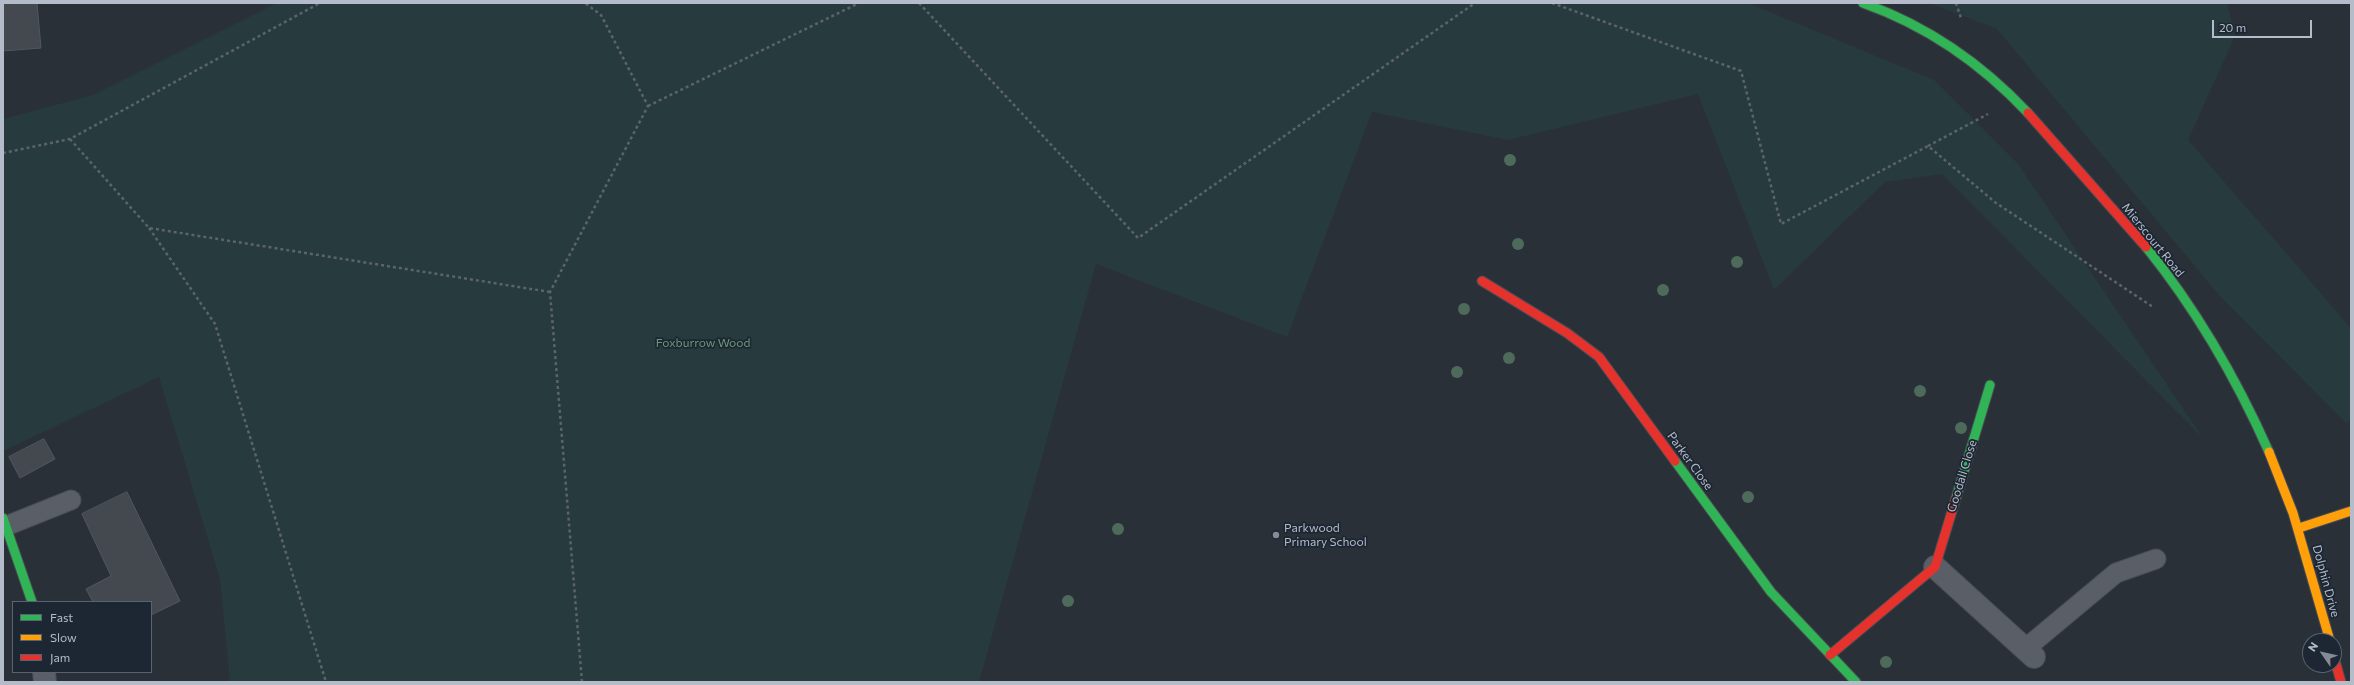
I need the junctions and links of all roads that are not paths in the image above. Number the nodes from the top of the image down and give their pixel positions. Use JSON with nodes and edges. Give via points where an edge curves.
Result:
{"nodes":[{"id":1,"x":1863,"y":3,"type":"edge"},
{"id":2,"x":1482,"y":281,"type":"dead end"},
{"id":3,"x":1990,"y":385,"type":"dead end"},
{"id":4,"x":71,"y":500,"type":"dead end"},
{"id":5,"x":2351,"y":511,"type":"edge"},
{"id":6,"x":4,"y":522,"type":"edge"},
{"id":7,"x":2299,"y":528,"type":"junction"},
{"id":8,"x":2156,"y":559,"type":"dead end"},
{"id":9,"x":1935,"y":567,"type":"junction"},
{"id":10,"x":32,"y":601,"type":"edge"},
{"id":11,"x":2328,"y":633,"type":"edge"},
{"id":12,"x":2030,"y":653,"type":"joint"},
{"id":13,"x":1830,"y":655,"type":"junction"},
{"id":14,"x":1856,"y":682,"type":"edge"}],
"edges":[{"from":1,"to":7,"type":"street","name":"Mierscourt Road","via":[[1884,10],[1931,34],[1975,63],[2015,100],[2121,218],[2172,281],[2216,348],[2264,439]]},
{"from":2,"to":13,"type":"street","name":"Parker Close","via":[[1567,333],[1600,357],[1757,574],[1783,606]]},
{"from":3,"to":9,"type":"street","name":"Goodall Close"},
{"from":4,"to":6,"type":"lane"},
{"from":5,"to":7,"type":"street"},
{"from":6,"to":10,"type":"street"},
{"from":7,"to":11,"type":"street","name":"Dolphin Drive"},
{"from":8,"to":12,"type":"lane","via":[[2116,573]]},
{"from":9,"to":12,"type":"street"},
{"from":9,"to":13,"type":"street"},
{"from":13,"to":14,"type":"street","name":"Parker Close"}]}
